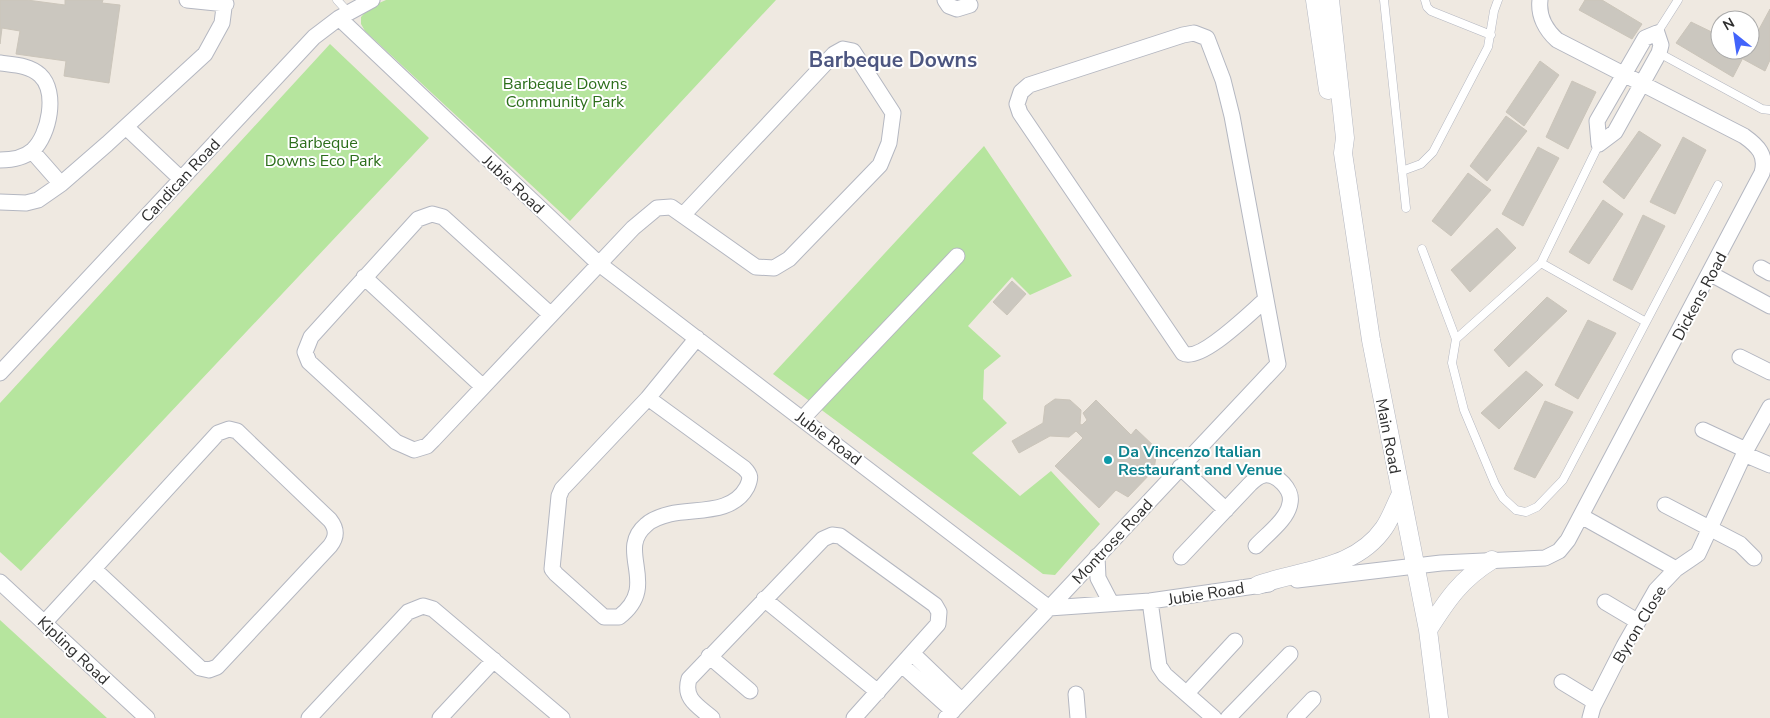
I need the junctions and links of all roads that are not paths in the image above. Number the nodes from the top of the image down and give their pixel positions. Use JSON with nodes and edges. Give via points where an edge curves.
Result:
{"nodes":[{"id":1,"x":187,"y":0,"type":"edge"},
{"id":2,"x":337,"y":0,"type":"edge"},
{"id":3,"x":372,"y":0,"type":"edge"},
{"id":4,"x":945,"y":0,"type":"edge"},
{"id":5,"x":1315,"y":0,"type":"edge"},
{"id":6,"x":1330,"y":0,"type":"edge"},
{"id":7,"x":1384,"y":0,"type":"edge"},
{"id":8,"x":1426,"y":0,"type":"edge"},
{"id":9,"x":1498,"y":0,"type":"edge"},
{"id":10,"x":1678,"y":0,"type":"edge"},
{"id":11,"x":1540,"y":1,"type":"edge"},
{"id":12,"x":226,"y":2,"type":"edge"},
{"id":13,"x":970,"y":5,"type":"dead end"},
{"id":14,"x":344,"y":15,"type":"junction"},
{"id":15,"x":1657,"y":34,"type":"junction"},
{"id":16,"x":1492,"y":35,"type":"junction"},
{"id":17,"x":1658,"y":53,"type":"junction"},
{"id":18,"x":0,"y":64,"type":"edge"},
{"id":19,"x":1633,"y":78,"type":"junction"},
{"id":20,"x":1770,"y":110,"type":"edge"},
{"id":21,"x":126,"y":127,"type":"junction"},
{"id":22,"x":1599,"y":144,"type":"junction"},
{"id":23,"x":32,"y":151,"type":"junction"},
{"id":24,"x":1342,"y":153,"type":"junction"},
{"id":25,"x":0,"y":160,"type":"edge"},
{"id":26,"x":1402,"y":171,"type":"junction"},
{"id":27,"x":180,"y":179,"type":"junction"},
{"id":28,"x":61,"y":184,"type":"junction"},
{"id":29,"x":1718,"y":185,"type":"dead end"},
{"id":30,"x":0,"y":202,"type":"edge"},
{"id":31,"x":1406,"y":208,"type":"dead end"},
{"id":32,"x":683,"y":215,"type":"junction"},
{"id":33,"x":1422,"y":249,"type":"dead end"},
{"id":34,"x":957,"y":256,"type":"dead end"},
{"id":35,"x":598,"y":263,"type":"junction"},
{"id":36,"x":1541,"y":263,"type":"junction"},
{"id":37,"x":1711,"y":274,"type":"junction"},
{"id":38,"x":364,"y":277,"type":"junction"},
{"id":39,"x":1264,"y":301,"type":"junction"},
{"id":40,"x":1770,"y":306,"type":"edge"},
{"id":41,"x":550,"y":314,"type":"junction"},
{"id":42,"x":1646,"y":322,"type":"junction"},
{"id":43,"x":697,"y":338,"type":"junction"},
{"id":44,"x":1456,"y":339,"type":"junction"},
{"id":45,"x":1740,"y":357,"type":"dead end"},
{"id":46,"x":0,"y":372,"type":"edge"},
{"id":47,"x":1770,"y":372,"type":"edge"},
{"id":48,"x":482,"y":386,"type":"junction"},
{"id":49,"x":648,"y":398,"type":"junction"},
{"id":50,"x":1770,"y":407,"type":"edge"},
{"id":51,"x":803,"y":418,"type":"junction"},
{"id":52,"x":1703,"y":430,"type":"dead end"},
{"id":53,"x":1745,"y":452,"type":"junction"},
{"id":54,"x":1770,"y":465,"type":"edge"},
{"id":55,"x":1180,"y":467,"type":"junction"},
{"id":56,"x":1400,"y":494,"type":"junction"},
{"id":57,"x":1665,"y":505,"type":"dead end"},
{"id":58,"x":1226,"y":510,"type":"junction"},
{"id":59,"x":1581,"y":516,"type":"junction"},
{"id":60,"x":1709,"y":526,"type":"junction"},
{"id":61,"x":1256,"y":546,"type":"dead end"},
{"id":62,"x":1097,"y":556,"type":"junction"},
{"id":63,"x":1181,"y":557,"type":"dead end"},
{"id":64,"x":1754,"y":558,"type":"dead end"},
{"id":65,"x":1492,"y":560,"type":"junction"},
{"id":66,"x":1415,"y":566,"type":"junction"},
{"id":67,"x":1676,"y":569,"type":"junction"},
{"id":68,"x":95,"y":570,"type":"junction"},
{"id":69,"x":0,"y":582,"type":"edge"},
{"id":70,"x":1258,"y":585,"type":"junction"},
{"id":71,"x":764,"y":599,"type":"junction"},
{"id":72,"x":1150,"y":601,"type":"junction"},
{"id":73,"x":1605,"y":602,"type":"dead end"},
{"id":74,"x":1111,"y":603,"type":"junction"},
{"id":75,"x":1049,"y":608,"type":"junction"},
{"id":76,"x":1637,"y":621,"type":"junction"},
{"id":77,"x":45,"y":622,"type":"junction"},
{"id":78,"x":1428,"y":630,"type":"junction"},
{"id":79,"x":1235,"y":641,"type":"dead end"},
{"id":80,"x":912,"y":654,"type":"junction"},
{"id":81,"x":1290,"y":654,"type":"dead end"},
{"id":82,"x":709,"y":656,"type":"junction"},
{"id":83,"x":494,"y":660,"type":"junction"},
{"id":84,"x":902,"y":666,"type":"junction"},
{"id":85,"x":1562,"y":682,"type":"dead end"},
{"id":86,"x":750,"y":691,"type":"dead end"},
{"id":87,"x":878,"y":692,"type":"junction"},
{"id":88,"x":1187,"y":693,"type":"junction"},
{"id":89,"x":1076,"y":694,"type":"dead end"},
{"id":90,"x":1313,"y":699,"type":"dead end"},
{"id":91,"x":1595,"y":702,"type":"junction"},
{"id":92,"x":952,"y":713,"type":"edge"},
{"id":93,"x":147,"y":718,"type":"edge"},
{"id":94,"x":308,"y":718,"type":"edge"},
{"id":95,"x":440,"y":718,"type":"edge"},
{"id":96,"x":562,"y":718,"type":"edge"},
{"id":97,"x":712,"y":718,"type":"edge"},
{"id":98,"x":854,"y":718,"type":"edge"},
{"id":99,"x":1078,"y":718,"type":"edge"},
{"id":100,"x":1214,"y":718,"type":"edge"},
{"id":101,"x":1228,"y":718,"type":"edge"},
{"id":102,"x":1295,"y":718,"type":"edge"},
{"id":103,"x":1438,"y":718,"type":"edge"},
{"id":104,"x":1590,"y":718,"type":"edge"}],
"edges":[{"from":1,"to":12,"type":"street"},
{"from":2,"to":14,"type":"lane"},
{"from":3,"to":14,"type":"street","name":"Candican Road"},
{"from":4,"to":13,"type":"street","via":[[957,9]]},
{"from":5,"to":24,"type":"street","name":"Main Road","via":[[1336,140]]},
{"from":6,"to":24,"type":"street","name":"Main Road","via":[[1344,138]]},
{"from":7,"to":26,"type":"lane"},
{"from":8,"to":16,"type":"lane","via":[[1431,11]]},
{"from":9,"to":16,"type":"lane","via":[[1491,22]]},
{"from":10,"to":15,"type":"lane"},
{"from":11,"to":19,"type":"street","name":"Dickens Road","via":[[1539,10],[1544,23],[1557,40]]},
{"from":12,"to":21,"type":"street","via":[[222,23],[205,54]]},
{"from":14,"to":27,"type":"street","name":"Candican Road","via":[[314,38]]},
{"from":14,"to":35,"type":"street","name":"Jubie Road"},
{"from":15,"to":17,"type":"street","via":[[1661,45]]},
{"from":15,"to":19,"type":"street"},
{"from":16,"to":26,"type":"lane","via":[[1429,159]]},
{"from":17,"to":19,"type":"street"},
{"from":17,"to":20,"type":"lane"},
{"from":18,"to":23,"type":"street","via":[[27,68],[40,74],[50,92],[45,127]]},
{"from":19,"to":22,"type":"street","via":[[1615,132]]},
{"from":19,"to":22,"type":"street","via":[[1597,121]]},
{"from":19,"to":37,"type":"street","name":"Dickens Road","via":[[1744,136],[1757,146],[1764,158],[1762,173]]},
{"from":21,"to":27,"type":"street"},
{"from":21,"to":28,"type":"street"},
{"from":22,"to":36,"type":"lane"},
{"from":23,"to":25,"type":"street","via":[[24,156]]},
{"from":23,"to":28,"type":"street"},
{"from":24,"to":56,"type":"street","name":"Main Road"},
{"from":26,"to":31,"type":"lane"},
{"from":27,"to":46,"type":"street","name":"Candican Road"},
{"from":28,"to":30,"type":"street","via":[[38,200]]},
{"from":29,"to":42,"type":"lane"},
{"from":32,"to":32,"type":"street","via":[[756,267],[774,268],[798,252],[880,165],[889,143],[893,113],[853,51],[843,49],[834,54]]},
{"from":32,"to":35,"type":"street","via":[[671,207],[657,208]]},
{"from":33,"to":44,"type":"lane"},
{"from":34,"to":51,"type":"street"},
{"from":35,"to":41,"type":"street"},
{"from":35,"to":43,"type":"street","name":"Jubie Road"},
{"from":36,"to":42,"type":"lane"},
{"from":36,"to":44,"type":"lane"},
{"from":37,"to":40,"type":"street"},
{"from":37,"to":59,"type":"street","name":"Dickens Road"},
{"from":38,"to":41,"type":"street","via":[[418,219],[437,214]]},
{"from":38,"to":48,"type":"street"},
{"from":38,"to":48,"type":"street","via":[[310,337],[305,352],[309,362],[396,442],[414,450],[427,446]]},
{"from":39,"to":39,"type":"street","via":[[1232,116],[1207,38],[1194,33],[1183,35],[1029,84],[1024,89],[1017,104],[1020,113],[1183,353],[1194,355],[1206,350]]},
{"from":39,"to":55,"type":"street","name":"Montrose Road","via":[[1278,364]]},
{"from":41,"to":48,"type":"street"},
{"from":42,"to":44,"type":"lane","via":[[1563,480],[1537,507],[1526,512],[1516,510],[1503,498],[1464,410],[1452,363]]},
{"from":43,"to":49,"type":"street"},
{"from":43,"to":51,"type":"street","name":"Jubie Road"},
{"from":45,"to":47,"type":"street"},
{"from":49,"to":49,"type":"street","via":[[744,468],[751,479],[745,491],[728,505],[670,514],[645,525],[634,545],[639,592],[619,617],[604,617],[552,569],[560,492]]},
{"from":50,"to":53,"type":"street","name":"Byron Close"},
{"from":51,"to":75,"type":"street","name":"Jubie Road"},
{"from":52,"to":53,"type":"street"},
{"from":53,"to":54,"type":"street"},
{"from":53,"to":60,"type":"street","name":"Byron Close"},
{"from":55,"to":58,"type":"street"},
{"from":55,"to":62,"type":"street","name":"Montrose Road"},
{"from":56,"to":66,"type":"street","name":"Main Road"},
{"from":56,"to":70,"type":"street","via":[[1386,526],[1363,550],[1340,564],[1279,577]]},
{"from":57,"to":60,"type":"street"},
{"from":58,"to":61,"type":"street","via":[[1257,478],[1271,476],[1281,481],[1291,495],[1287,513]]},
{"from":58,"to":63,"type":"street"},
{"from":59,"to":65,"type":"street","name":"Dickens Road","via":[[1564,546],[1551,556]]},
{"from":59,"to":67,"type":"street"},
{"from":60,"to":64,"type":"street","via":[[1740,544]]},
{"from":60,"to":67,"type":"street","name":"Byron Close","via":[[1698,554]]},
{"from":62,"to":74,"type":"street","via":[[1098,578]]},
{"from":62,"to":75,"type":"street","name":"Montrose Road"},
{"from":65,"to":66,"type":"street","name":"Dickens Road"},
{"from":65,"to":78,"type":"street","via":[[1457,586]]},
{"from":66,"to":70,"type":"street","name":"Jubie Road"},
{"from":66,"to":78,"type":"street","name":"Main Road"},
{"from":67,"to":76,"type":"street","name":"Byron Close","via":[[1656,590]]},
{"from":68,"to":68,"type":"street","via":[[218,433],[229,429],[237,431],[330,520],[335,529],[336,536],[330,546],[218,667],[209,670],[200,668]]},
{"from":68,"to":77,"type":"street"},
{"from":69,"to":77,"type":"street","name":"Kipling Road"},
{"from":70,"to":72,"type":"street","name":"Jubie Road"},
{"from":71,"to":80,"type":"street","via":[[822,540],[832,535],[840,536],[938,608],[938,624]]},
{"from":71,"to":82,"type":"street"},
{"from":71,"to":87,"type":"street"},
{"from":72,"to":74,"type":"street","name":"Jubie Road"},
{"from":72,"to":88,"type":"street","via":[[1159,666]]},
{"from":73,"to":76,"type":"street"},
{"from":74,"to":75,"type":"street","name":"Jubie Road"},
{"from":75,"to":92,"type":"street","name":"Montrose Road"},
{"from":76,"to":91,"type":"street","name":"Byron Close"},
{"from":77,"to":93,"type":"street","name":"Kipling Road"},
{"from":78,"to":103,"type":"street","name":"Main Road"},
{"from":79,"to":88,"type":"street"},
{"from":80,"to":84,"type":"street"},
{"from":80,"to":92,"type":"street"},
{"from":81,"to":101,"type":"street"},
{"from":82,"to":86,"type":"street"},
{"from":82,"to":97,"type":"street","via":[[686,687],[689,699]]},
{"from":83,"to":94,"type":"street","via":[[433,608],[415,608]]},
{"from":83,"to":95,"type":"street"},
{"from":83,"to":96,"type":"street"},
{"from":84,"to":87,"type":"street"},
{"from":84,"to":92,"type":"street"},
{"from":85,"to":91,"type":"street"},
{"from":87,"to":98,"type":"street"},
{"from":88,"to":100,"type":"street"},
{"from":89,"to":99,"type":"street"},
{"from":90,"to":102,"type":"street"},
{"from":91,"to":104,"type":"street","name":"Byron Close"}]}
